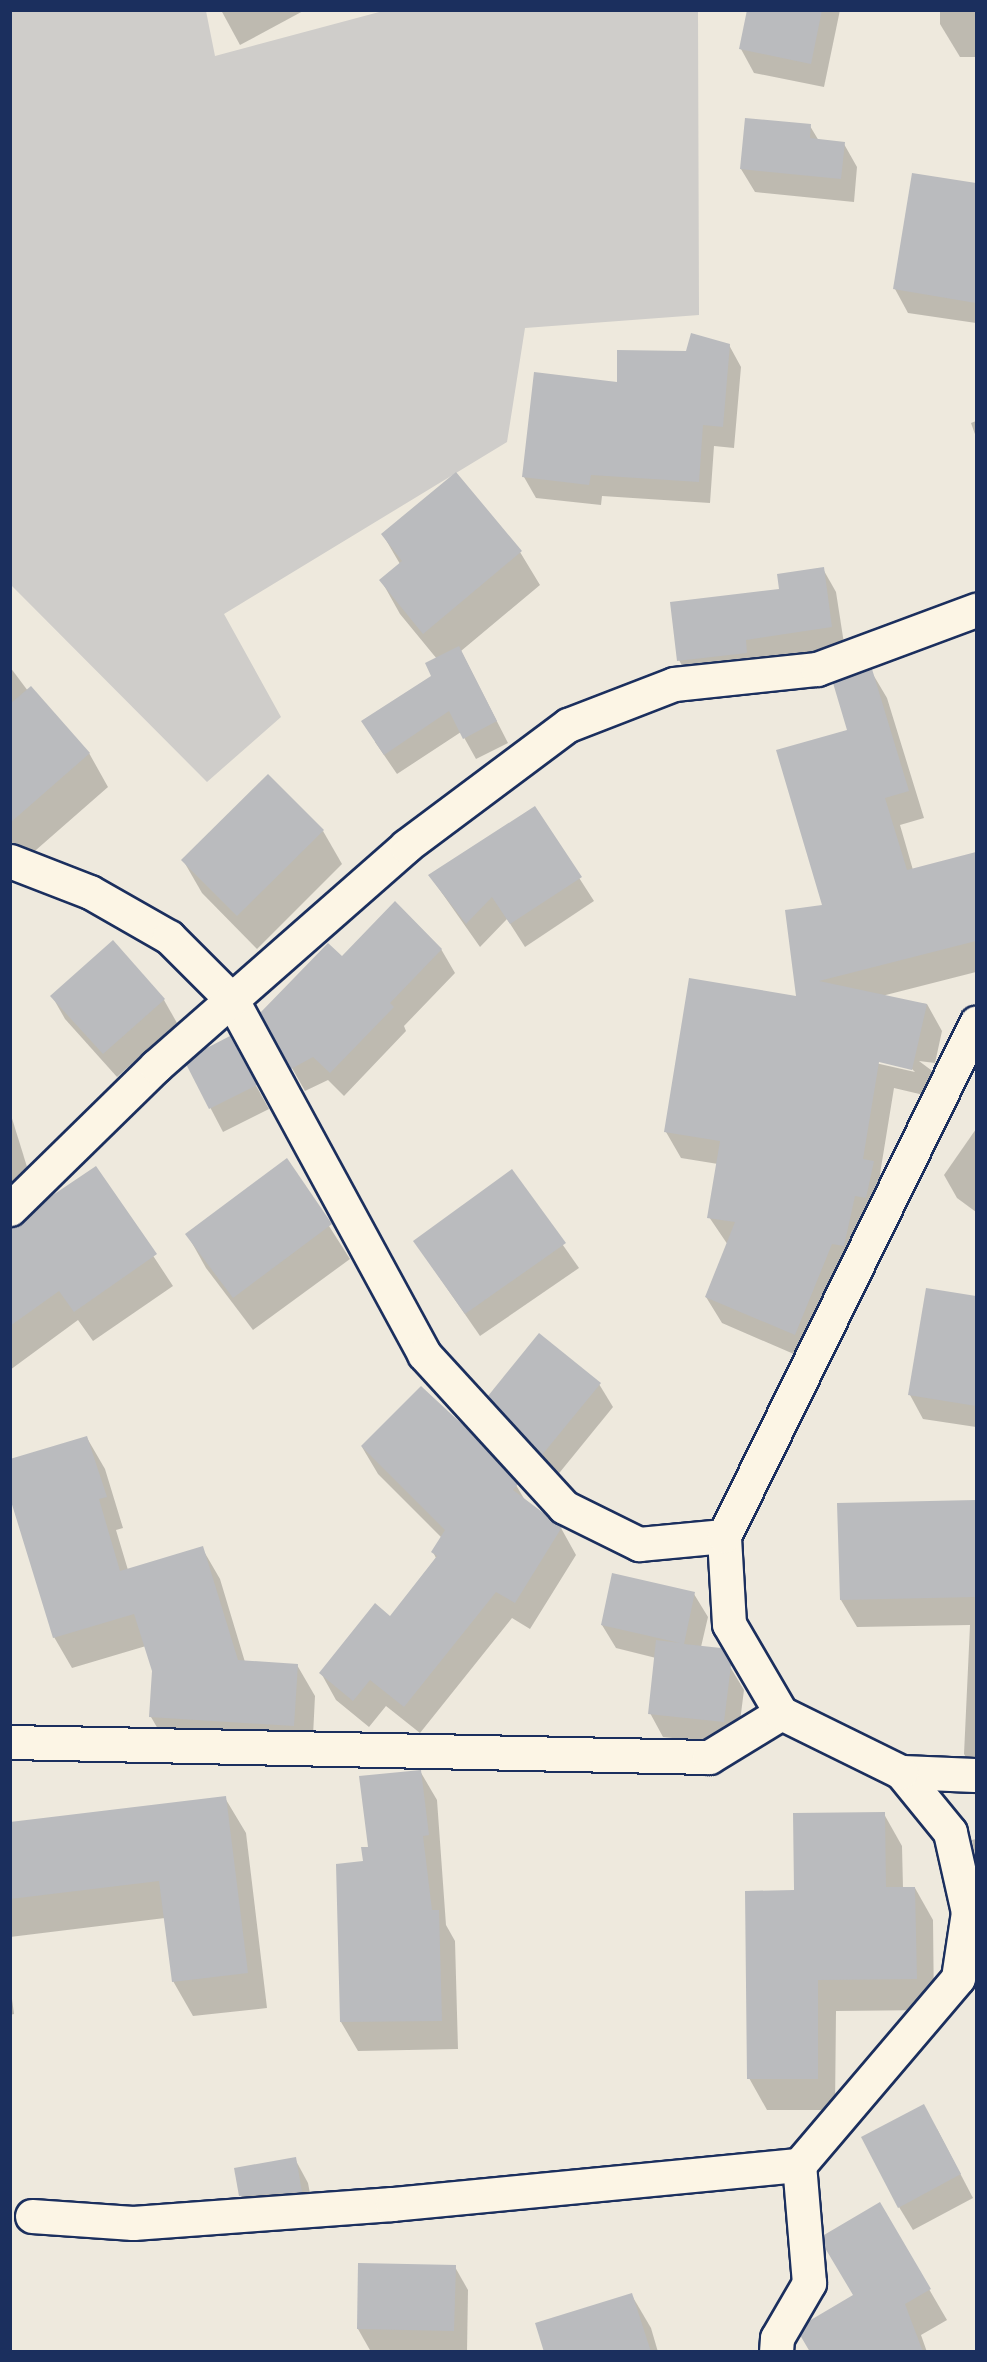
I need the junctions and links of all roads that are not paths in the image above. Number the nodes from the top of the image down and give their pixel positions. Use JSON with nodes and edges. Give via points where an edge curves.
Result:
{"nodes":[{"id":1,"x":976,"y":610,"type":"edge"},
{"id":2,"x":10,"y":861,"type":"edge"},
{"id":3,"x":232,"y":1000,"type":"junction"},
{"id":4,"x":976,"y":1023,"type":"edge"},
{"id":5,"x":10,"y":1209,"type":"edge"},
{"id":6,"x":724,"y":1536,"type":"junction"},
{"id":7,"x":781,"y":1713,"type":"junction"},
{"id":8,"x":10,"y":1742,"type":"edge"},
{"id":9,"x":901,"y":1772,"type":"junction"},
{"id":10,"x":976,"y":1774,"type":"edge"},
{"id":11,"x":799,"y":2165,"type":"junction"},
{"id":12,"x":32,"y":2216,"type":"dead end"},
{"id":13,"x":776,"y":2352,"type":"edge"}],
"edges":[{"from":1,"to":3,"type":"street","via":[[817,669],[674,684],[568,725],[406,846]]},
{"from":2,"to":3,"type":"street","via":[[90,892],[169,937]]},
{"from":3,"to":5,"type":"street","via":[[156,1066]]},
{"from":3,"to":6,"type":"street","via":[[424,1354],[556,1499],[564,1507],[639,1544]]},
{"from":4,"to":6,"type":"street"},
{"from":6,"to":7,"type":"street","via":[[729,1624]]},
{"from":7,"to":8,"type":"street","via":[[709,1757]]},
{"from":7,"to":9,"type":"street"},
{"from":9,"to":10,"type":"street"},
{"from":9,"to":11,"type":"street","via":[[950,1832],[968,1912],[958,1978]]},
{"from":11,"to":12,"type":"street","via":[[392,2204],[133,2223]]},
{"from":11,"to":13,"type":"street","via":[[809,2283],[777,2338]]}]}
